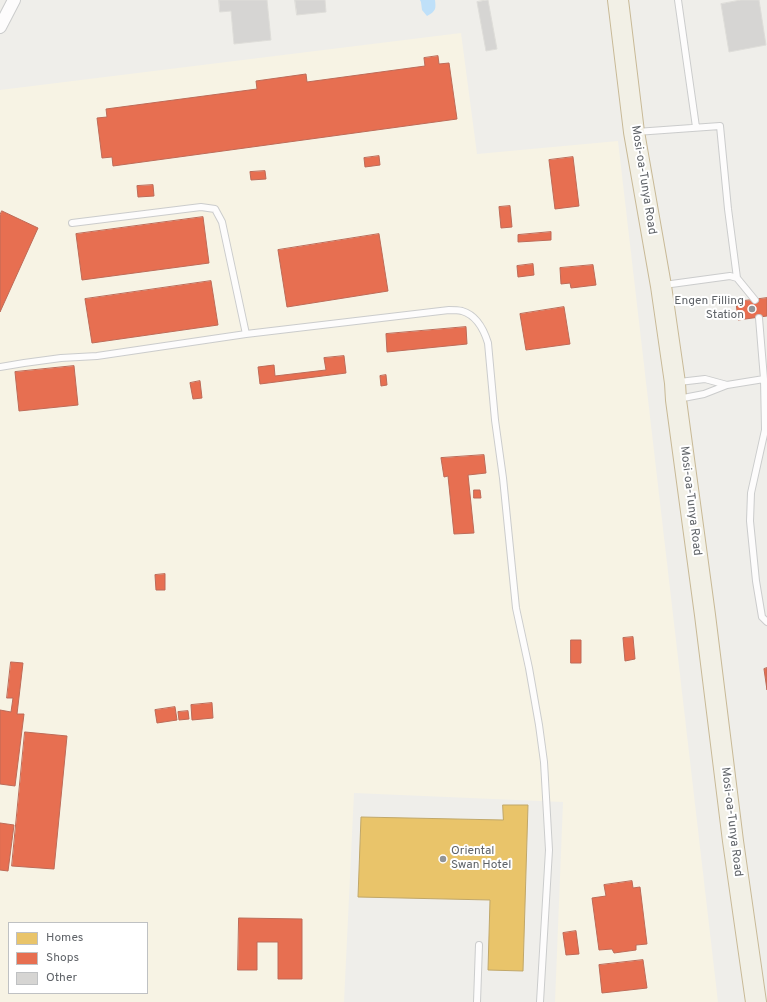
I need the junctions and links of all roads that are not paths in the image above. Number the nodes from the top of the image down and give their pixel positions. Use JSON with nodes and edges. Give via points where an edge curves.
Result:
{"nodes":[{"id":1,"x":14,"y":0,"type":"edge"},
{"id":2,"x":618,"y":0,"type":"edge"},
{"id":3,"x":678,"y":0,"type":"edge"},
{"id":4,"x":0,"y":27,"type":"edge"},
{"id":5,"x":696,"y":127,"type":"junction"},
{"id":6,"x":634,"y":132,"type":"junction"},
{"id":7,"x":72,"y":223,"type":"dead end"},
{"id":8,"x":737,"y":278,"type":"junction"},
{"id":9,"x":661,"y":286,"type":"junction"},
{"id":10,"x":755,"y":300,"type":"dead end"},
{"id":11,"x":759,"y":318,"type":"dead end"},
{"id":12,"x":246,"y":334,"type":"junction"},
{"id":13,"x":0,"y":368,"type":"edge"},
{"id":14,"x":764,"y":379,"type":"junction"},
{"id":15,"x":727,"y":385,"type":"junction"},
{"id":16,"x":676,"y":391,"type":"junction"},
{"id":17,"x":766,"y":434,"type":"edge"},
{"id":18,"x":767,"y":622,"type":"edge"},
{"id":19,"x":479,"y":945,"type":"dead end"},
{"id":20,"x":477,"y":1002,"type":"edge"},
{"id":21,"x":540,"y":1002,"type":"edge"},
{"id":22,"x":756,"y":1002,"type":"edge"}],
"edges":[{"from":1,"to":4,"type":"street"},
{"from":2,"to":6,"type":"highway","name":"Mosi-oa-Tunya Road"},
{"from":3,"to":5,"type":"lane"},
{"from":5,"to":6,"type":"lane"},
{"from":5,"to":8,"type":"lane","via":[[720,126]]},
{"from":6,"to":9,"type":"highway","name":"Mosi-oa-Tunya Road"},
{"from":7,"to":12,"type":"lane","via":[[201,207],[215,210],[222,222]]},
{"from":8,"to":9,"type":"lane","via":[[730,276]]},
{"from":8,"to":10,"type":"lane"},
{"from":9,"to":16,"type":"highway","name":"Mosi-oa-Tunya Road"},
{"from":11,"to":14,"type":"lane"},
{"from":12,"to":13,"type":"lane"},
{"from":12,"to":21,"type":"lane","via":[[449,310],[462,311],[471,316],[485,333],[516,608],[544,762],[549,850]]},
{"from":14,"to":15,"type":"lane"},
{"from":14,"to":17,"type":"lane"},
{"from":15,"to":16,"type":"lane","via":[[704,394]]},
{"from":15,"to":16,"type":"lane","via":[[705,379]]},
{"from":16,"to":22,"type":"highway","name":"Mosi-oa-Tunya Road"},
{"from":17,"to":18,"type":"lane","via":[[751,493],[750,521],[762,617]]},
{"from":19,"to":20,"type":"lane"}]}
